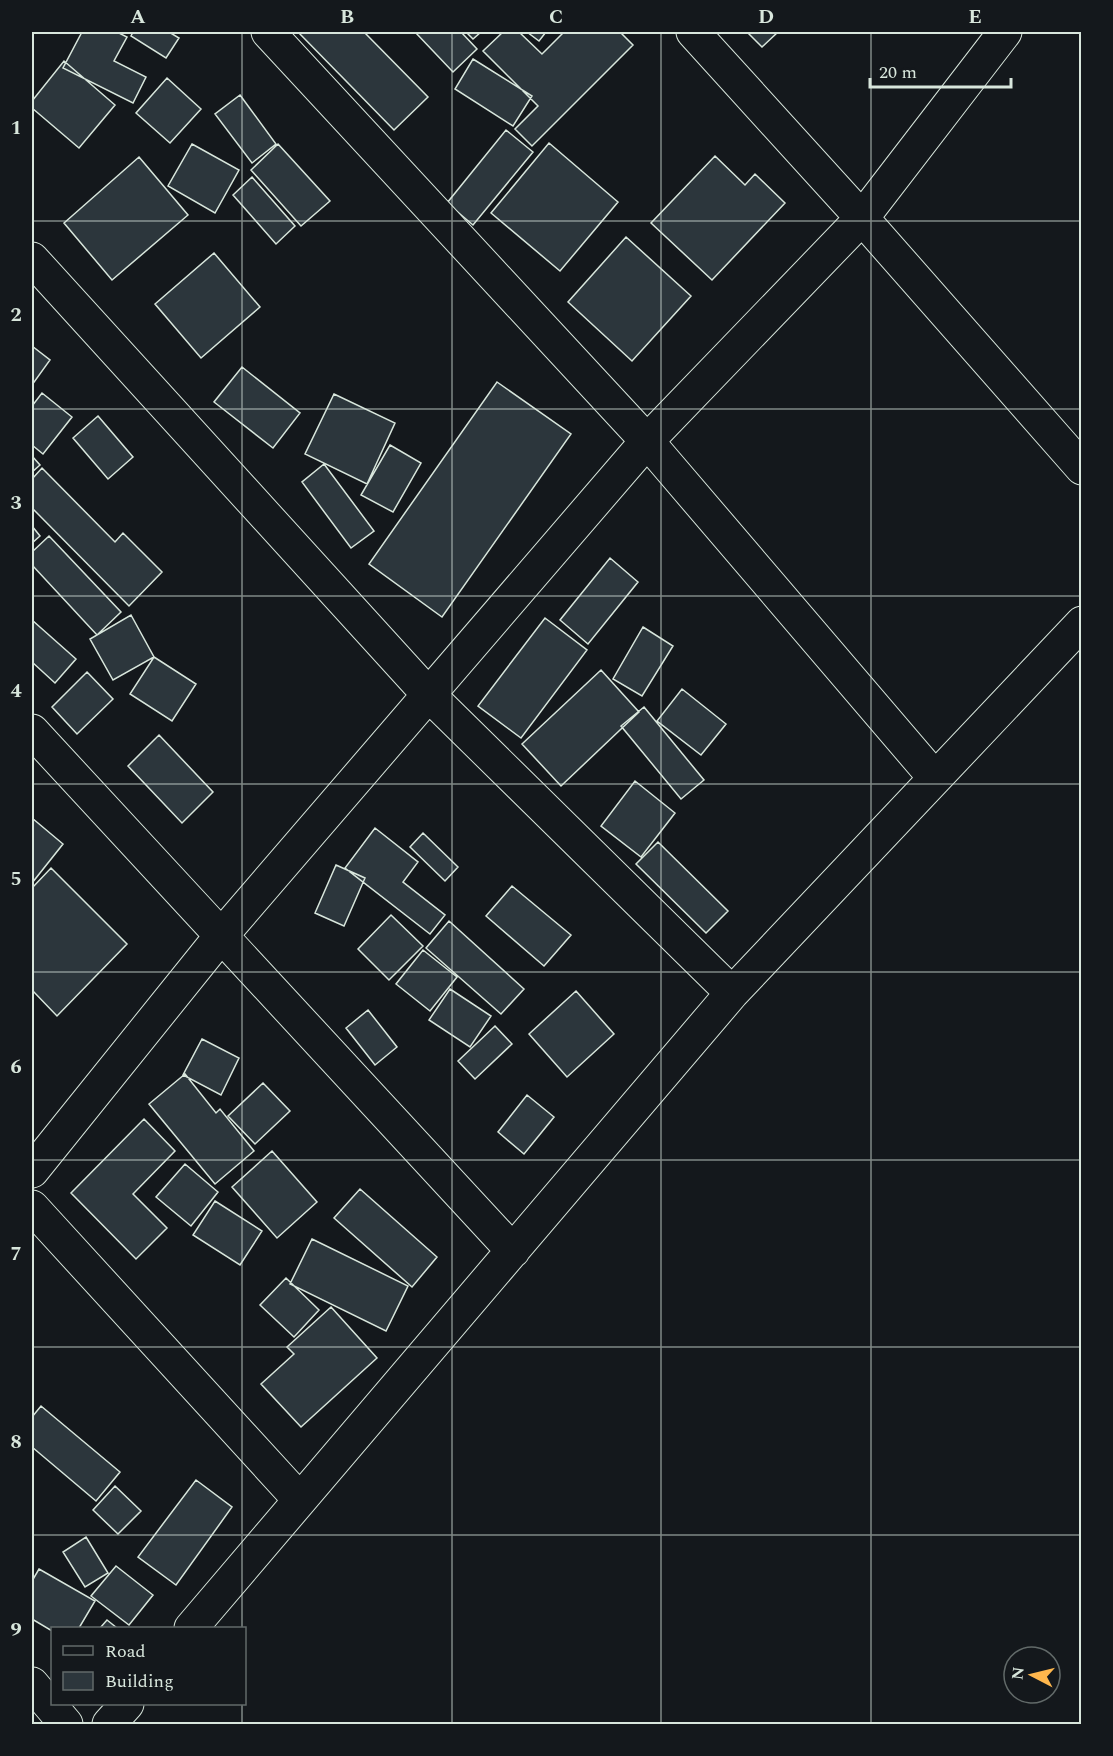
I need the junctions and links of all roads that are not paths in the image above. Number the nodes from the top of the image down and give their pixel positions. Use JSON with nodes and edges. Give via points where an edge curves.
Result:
{"nodes":[{"id":1,"x":267,"y":32,"type":"edge"},
{"id":2,"x":693,"y":32,"type":"edge"},
{"id":3,"x":1005,"y":32,"type":"edge"},
{"id":4,"x":862,"y":218,"type":"junction"},
{"id":5,"x":32,"y":259,"type":"edge"},
{"id":6,"x":647,"y":441,"type":"junction"},
{"id":7,"x":1082,"y":468,"type":"edge"},
{"id":8,"x":1082,"y":623,"type":"edge"},
{"id":9,"x":428,"y":694,"type":"junction"},
{"id":10,"x":32,"y":730,"type":"edge"},
{"id":11,"x":935,"y":778,"type":"junction"},
{"id":12,"x":221,"y":936,"type":"junction"},
{"id":13,"x":732,"y":993,"type":"junction"},
{"id":14,"x":32,"y":1171,"type":"edge"},
{"id":15,"x":32,"y":1207,"type":"edge"},
{"id":16,"x":513,"y":1251,"type":"junction"},
{"id":17,"x":300,"y":1500,"type":"junction"},
{"id":18,"x":193,"y":1627,"type":"edge"},
{"id":19,"x":32,"y":1684,"type":"edge"},
{"id":20,"x":126,"y":1705,"type":"edge"},
{"id":21,"x":66,"y":1725,"type":"edge"},
{"id":22,"x":109,"y":1725,"type":"edge"}],
"edges":[{"from":1,"to":6,"type":"street"},
{"from":2,"to":4,"type":"street"},
{"from":3,"to":4,"type":"street"},
{"from":4,"to":6,"type":"street"},
{"from":4,"to":7,"type":"street"},
{"from":5,"to":9,"type":"street"},
{"from":6,"to":9,"type":"street"},
{"from":6,"to":11,"type":"street"},
{"from":8,"to":11,"type":"street"},
{"from":9,"to":12,"type":"street"},
{"from":9,"to":13,"type":"street"},
{"from":10,"to":12,"type":"street"},
{"from":11,"to":13,"type":"street"},
{"from":12,"to":14,"type":"street"},
{"from":12,"to":16,"type":"street"},
{"from":13,"to":16,"type":"street"},
{"from":15,"to":17,"type":"street"},
{"from":16,"to":17,"type":"street"},
{"from":17,"to":18,"type":"street"},
{"from":19,"to":21,"type":"street"},
{"from":20,"to":22,"type":"street"}]}
